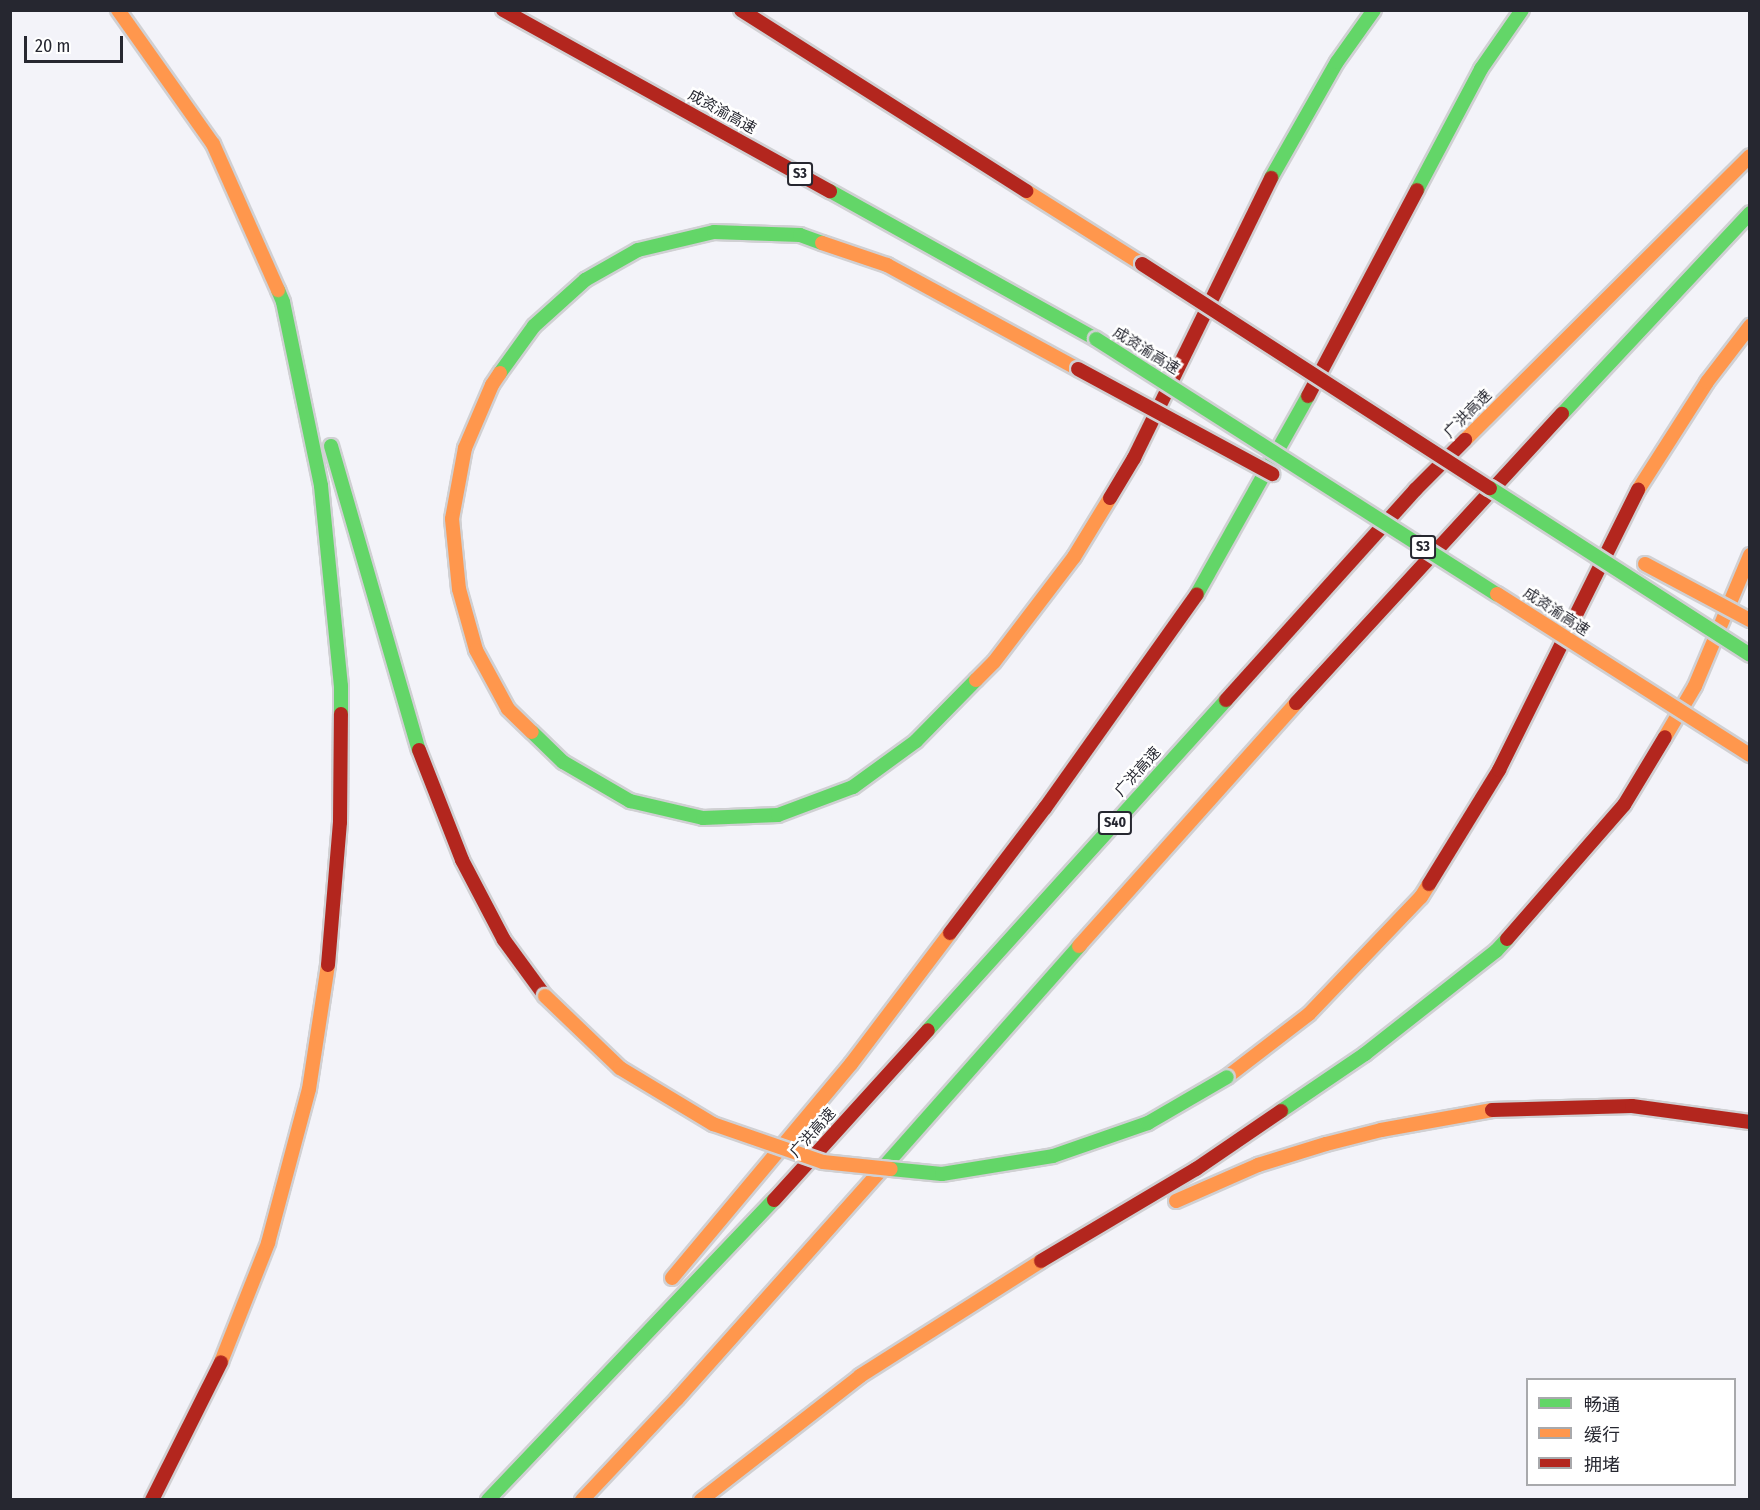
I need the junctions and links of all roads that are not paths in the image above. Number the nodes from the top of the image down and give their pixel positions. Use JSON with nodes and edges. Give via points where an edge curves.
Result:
{"nodes":[{"id":1,"x":118,"y":10,"type":"edge"},
{"id":2,"x":503,"y":10,"type":"edge"},
{"id":3,"x":741,"y":10,"type":"edge"},
{"id":4,"x":1374,"y":10,"type":"edge"},
{"id":5,"x":1522,"y":10,"type":"edge"},
{"id":6,"x":1749,"y":156,"type":"edge"},
{"id":7,"x":1749,"y":213,"type":"edge"},
{"id":8,"x":283,"y":302,"type":"junction"},
{"id":9,"x":1749,"y":326,"type":"edge"},
{"id":10,"x":1443,"y":456,"type":"junction"},
{"id":11,"x":1285,"y":482,"type":"dead end"},
{"id":12,"x":1347,"y":515,"type":"dead end"},
{"id":13,"x":1580,"y":529,"type":"dead end"},
{"id":14,"x":1601,"y":541,"type":"dead end"},
{"id":15,"x":1749,"y":555,"type":"edge"},
{"id":16,"x":1533,"y":616,"type":"junction"},
{"id":17,"x":1749,"y":620,"type":"edge"},
{"id":18,"x":1749,"y":655,"type":"edge"},
{"id":19,"x":1749,"y":755,"type":"edge"},
{"id":20,"x":1749,"y":1122,"type":"edge"},
{"id":21,"x":1046,"y":1258,"type":"junction"},
{"id":22,"x":662,"y":1291,"type":"dead end"},
{"id":23,"x":624,"y":1336,"type":"dead end"},
{"id":24,"x":152,"y":1500,"type":"edge"},
{"id":25,"x":488,"y":1500,"type":"edge"},
{"id":26,"x":582,"y":1500,"type":"edge"},
{"id":27,"x":701,"y":1500,"type":"edge"}],
"edges":[{"from":1,"to":8,"type":"highway","via":[[213,144]]},
{"from":2,"to":16,"type":"highway","name":"成资渝高速","number":"S3","bridge":true,"via":[[1096,339]]},
{"from":3,"to":10,"type":"highway","bridge":true},
{"from":4,"to":11,"type":"highway","bridge":true,"via":[[1337,62],[1265,188],[1134,458],[1074,557],[994,662],[916,741],[853,787],[778,815],[703,818],[630,801],[563,762],[508,709],[476,650],[459,589],[452,519],[465,448],[492,385],[534,326],[585,280],[638,250],[714,232],[800,235],[887,265],[1078,369]]},
{"from":5,"to":22,"type":"highway","via":[[1481,69],[1295,421],[1193,601],[1045,808],[851,1064]]},
{"from":6,"to":25,"type":"highway","name":"广洪高速","number":"S40","via":[[1415,490],[786,1188]]},
{"from":7,"to":26,"type":"highway","via":[[1365,626],[677,1399]]},
{"from":8,"to":9,"type":"highway","bridge":true,"via":[[421,754],[462,860],[504,940],[545,996],[620,1068],[713,1124],[823,1162],[942,1173],[1053,1156],[1148,1123],[1227,1077],[1309,1014],[1421,897],[1499,770],[1640,487],[1707,382]]},
{"from":8,"to":24,"type":"highway","via":[[321,486],[340,686],[340,822],[330,952],[309,1089],[268,1243],[221,1362]]},
{"from":10,"to":13,"type":"highway","bridge":true},
{"from":10,"to":18,"type":"highway","bridge":true},
{"from":12,"to":16,"type":"highway","bridge":true},
{"from":14,"to":17,"type":"highway","bridge":true},
{"from":15,"to":21,"type":"highway","via":[[1695,686],[1624,805],[1496,951],[1365,1054],[1224,1150]]},
{"from":16,"to":19,"type":"highway","name":"成资渝高速","number":"S3","bridge":true},
{"from":20,"to":21,"type":"highway","via":[[1632,1106],[1497,1109],[1381,1130],[1258,1165]]},
{"from":21,"to":27,"type":"highway","via":[[860,1376]]},
{"from":23,"to":25,"type":"highway"}]}
